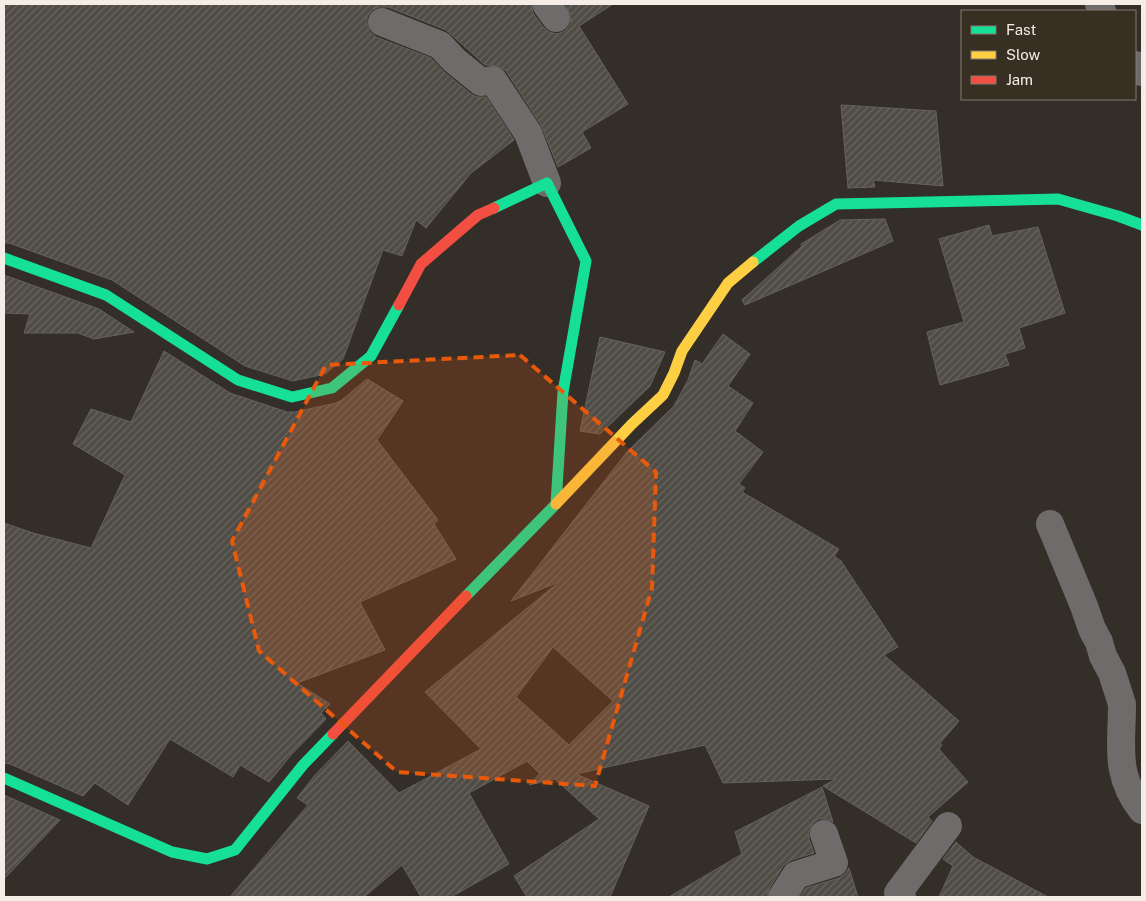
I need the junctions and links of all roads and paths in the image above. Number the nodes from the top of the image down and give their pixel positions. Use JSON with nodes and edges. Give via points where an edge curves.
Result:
{"nodes":[{"id":1,"x":382,"y":22,"type":"dead end"},
{"id":2,"x":547,"y":183,"type":"junction"},
{"id":3,"x":1142,"y":225,"type":"edge"},
{"id":4,"x":4,"y":258,"type":"edge"},
{"id":5,"x":556,"y":504,"type":"junction"},
{"id":6,"x":1050,"y":524,"type":"dead end"},
{"id":7,"x":4,"y":778,"type":"edge"},
{"id":8,"x":1142,"y":810,"type":"edge"},
{"id":9,"x":948,"y":826,"type":"dead end"},
{"id":10,"x":824,"y":834,"type":"dead end"},
{"id":11,"x":782,"y":897,"type":"edge"},
{"id":12,"x":902,"y":897,"type":"edge"}],
"edges":[{"from":1,"to":2,"type":"street","via":[[440,45],[481,82],[493,80],[528,133]]},
{"from":2,"to":4,"type":"street","via":[[478,215],[421,264],[371,356],[332,388],[292,397],[238,380],[106,295]]},
{"from":2,"to":5,"type":"street","via":[[586,261],[563,392]]},
{"from":3,"to":5,"type":"street","via":[[1058,199],[836,204],[774,244],[728,283],[682,351],[663,395]]},
{"from":5,"to":7,"type":"street","via":[[303,765],[235,850],[207,859],[172,852]]},
{"from":6,"to":8,"type":"street","via":[[1120,694],[1121,767],[1126,785]]},
{"from":9,"to":12,"type":"street","via":[[898,893]]},
{"from":10,"to":11,"type":"street","via":[[834,863],[796,875]]}]}
